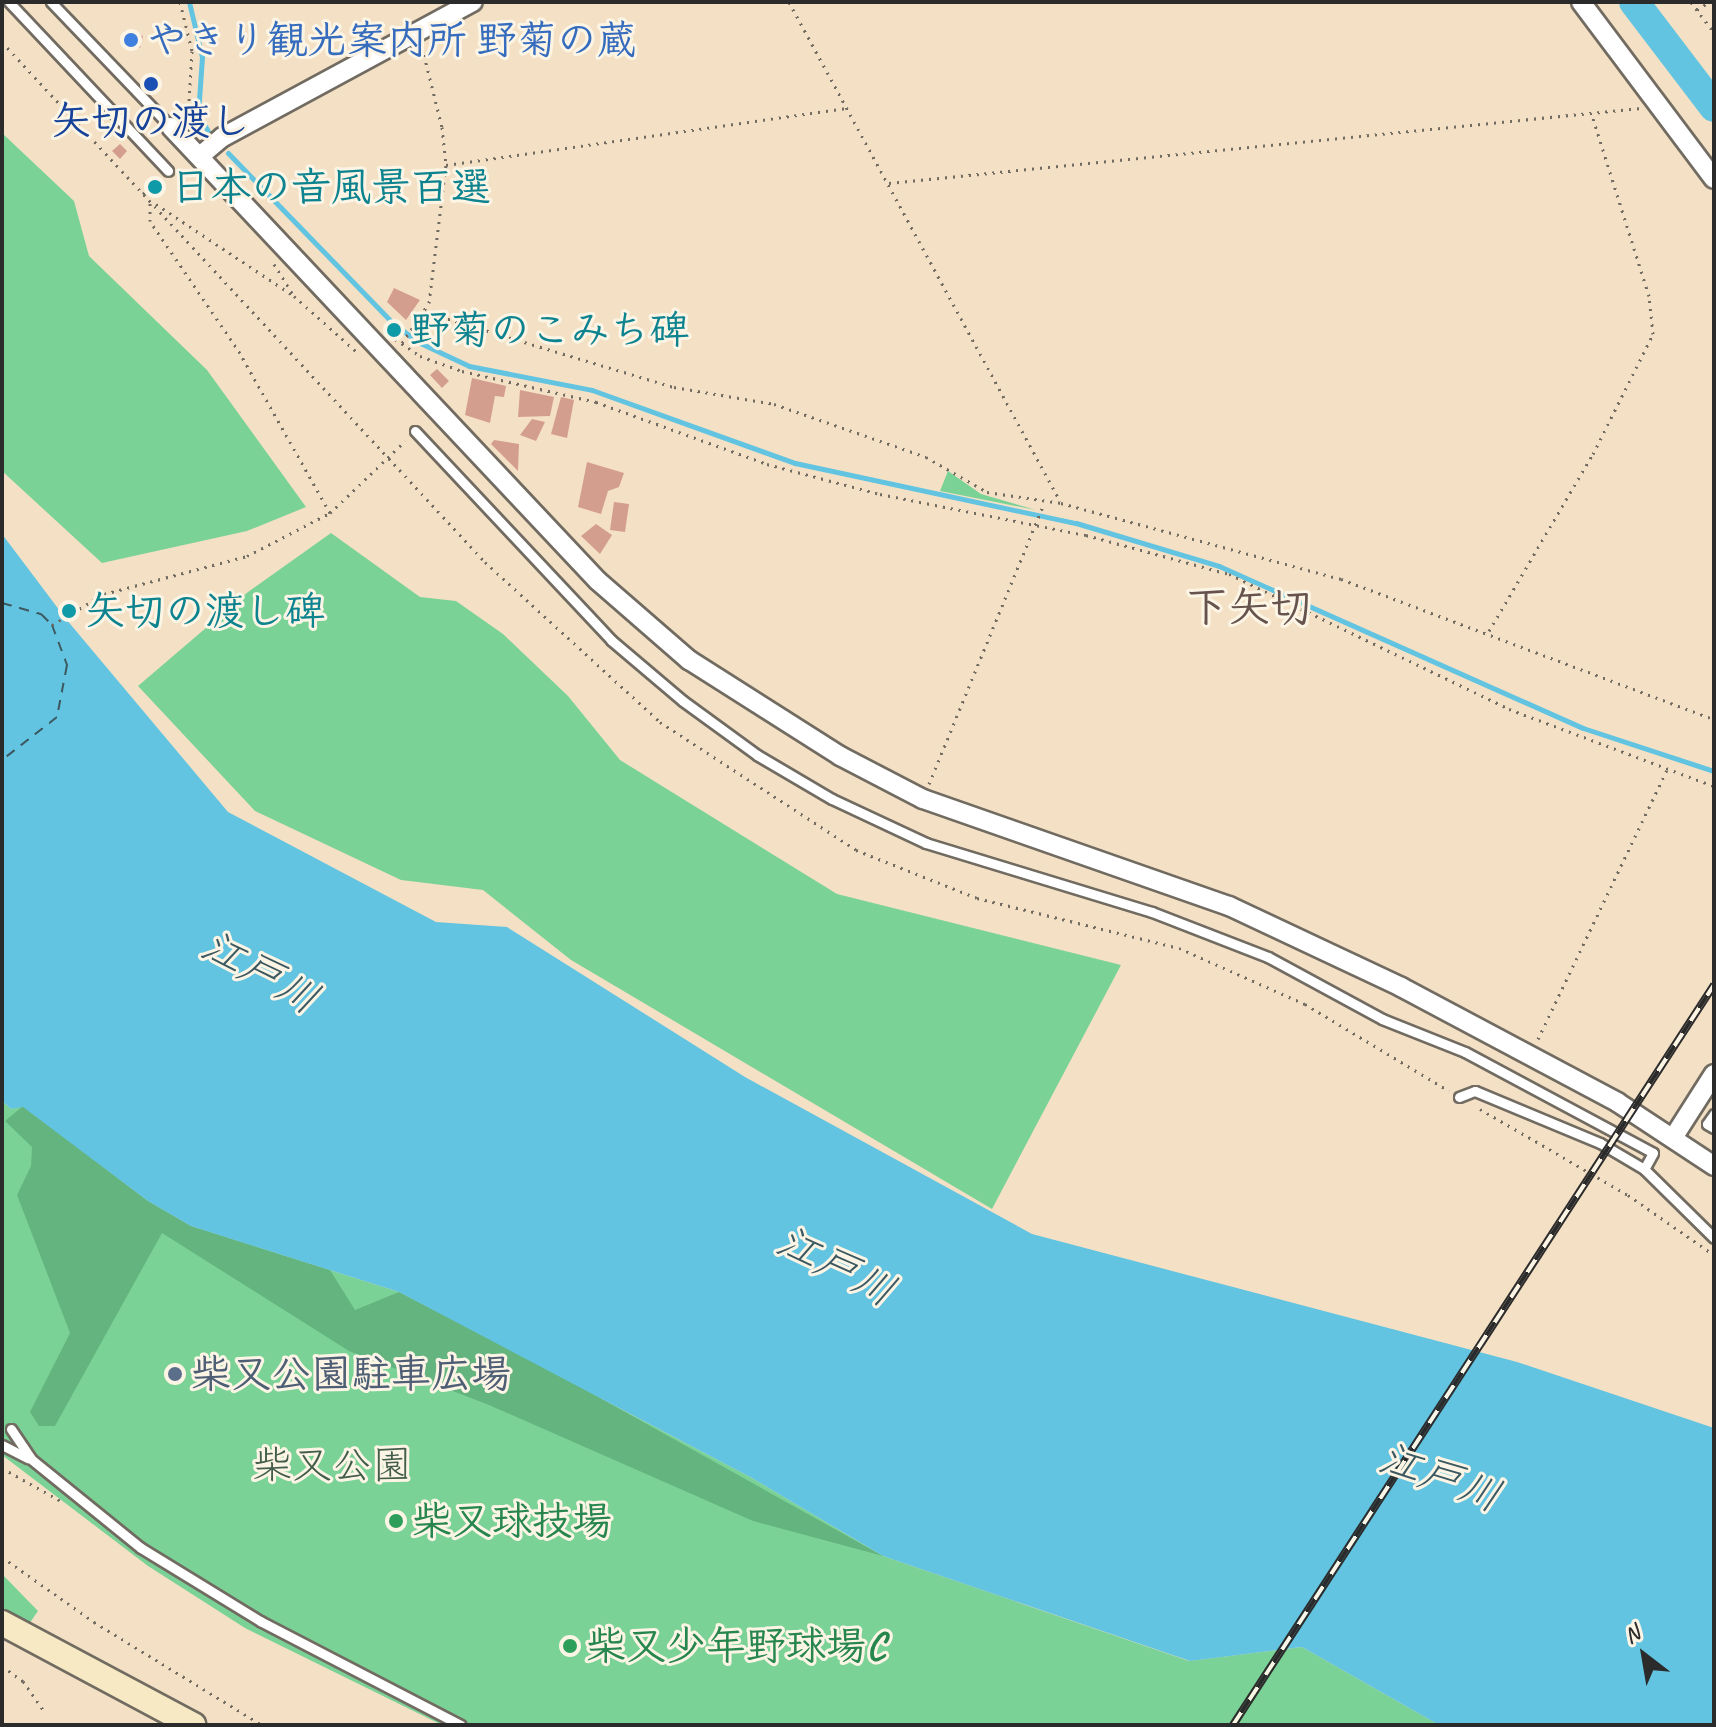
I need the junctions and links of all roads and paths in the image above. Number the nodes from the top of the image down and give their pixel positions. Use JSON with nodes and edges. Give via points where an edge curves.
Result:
{"nodes":[{"id":1,"x":9,"y":2,"type":"edge"},
{"id":2,"x":51,"y":2,"type":"edge"},
{"id":3,"x":180,"y":2,"type":"edge"},
{"id":4,"x":473,"y":2,"type":"edge"},
{"id":5,"x":789,"y":2,"type":"edge"},
{"id":6,"x":1581,"y":2,"type":"edge"},
{"id":7,"x":1691,"y":2,"type":"edge"},
{"id":8,"x":1709,"y":2,"type":"edge"},
{"id":9,"x":1697,"y":10,"type":"junction"},
{"id":10,"x":418,"y":32,"type":"junction"},
{"id":11,"x":1714,"y":32,"type":"edge"},
{"id":12,"x":1659,"y":106,"type":"junction"},
{"id":13,"x":847,"y":108,"type":"junction"},
{"id":14,"x":1592,"y":115,"type":"junction"},
{"id":15,"x":171,"y":127,"type":"joint"},
{"id":16,"x":194,"y":149,"type":"junction"},
{"id":17,"x":446,"y":165,"type":"junction"},
{"id":18,"x":168,"y":171,"type":"joint"},
{"id":19,"x":1714,"y":179,"type":"edge"},
{"id":20,"x":889,"y":183,"type":"junction"},
{"id":21,"x":143,"y":194,"type":"dead end"},
{"id":22,"x":425,"y":312,"type":"junction"},
{"id":23,"x":360,"y":355,"type":"dead end"},
{"id":24,"x":415,"y":431,"type":"joint"},
{"id":25,"x":1061,"y":503,"type":"junction"},
{"id":26,"x":1044,"y":504,"type":"junction"},
{"id":27,"x":330,"y":513,"type":"junction"},
{"id":28,"x":1037,"y":526,"type":"junction"},
{"id":29,"x":52,"y":625,"type":"dead end"},
{"id":30,"x":1489,"y":631,"type":"junction"},
{"id":31,"x":1714,"y":719,"type":"edge"},
{"id":32,"x":1667,"y":770,"type":"junction"},
{"id":33,"x":1714,"y":786,"type":"edge"},
{"id":34,"x":923,"y":799,"type":"junction"},
{"id":35,"x":1531,"y":1053,"type":"junction"},
{"id":36,"x":1714,"y":1074,"type":"edge"},
{"id":37,"x":1459,"y":1097,"type":"dead end"},
{"id":38,"x":1714,"y":1114,"type":"edge"},
{"id":39,"x":1714,"y":1128,"type":"edge"},
{"id":40,"x":1673,"y":1138,"type":"junction"},
{"id":41,"x":1653,"y":1153,"type":"junction"},
{"id":42,"x":1714,"y":1166,"type":"edge"},
{"id":43,"x":1644,"y":1169,"type":"junction"},
{"id":44,"x":1714,"y":1238,"type":"edge"},
{"id":45,"x":11,"y":1429,"type":"dead end"},
{"id":46,"x":2,"y":1445,"type":"edge"},
{"id":47,"x":31,"y":1459,"type":"junction"},
{"id":48,"x":2,"y":1468,"type":"edge"},
{"id":49,"x":73,"y":1495,"type":"junction"},
{"id":50,"x":2,"y":1557,"type":"edge"},
{"id":51,"x":2,"y":1623,"type":"edge"},
{"id":52,"x":2,"y":1666,"type":"edge"},
{"id":53,"x":44,"y":1711,"type":"dead end"},
{"id":54,"x":193,"y":1725,"type":"edge"},
{"id":55,"x":262,"y":1725,"type":"edge"},
{"id":56,"x":461,"y":1725,"type":"edge"}],
"edges":[{"from":1,"to":18,"type":"lane"},
{"from":2,"to":15,"type":"lane"},
{"from":3,"to":16,"type":"path","via":[[192,51]]},
{"from":4,"to":10,"type":"street"},
{"from":5,"to":13,"type":"path"},
{"from":6,"to":12,"type":"street"},
{"from":7,"to":9,"type":"path"},
{"from":8,"to":9,"type":"path"},
{"from":9,"to":11,"type":"path"},
{"from":10,"to":16,"type":"street"},
{"from":10,"to":17,"type":"path"},
{"from":12,"to":14,"type":"path"},
{"from":12,"to":19,"type":"street"},
{"from":13,"to":17,"type":"path"},
{"from":13,"to":20,"type":"path"},
{"from":14,"to":20,"type":"path"},
{"from":14,"to":30,"type":"path","via":[[1649,296],[1653,334],[1593,454]]},
{"from":15,"to":16,"type":"street"},
{"from":16,"to":34,"type":"street","via":[[630,611],[752,702]]},
{"from":17,"to":22,"type":"path"},
{"from":18,"to":21,"type":"path"},
{"from":20,"to":25,"type":"path"},
{"from":22,"to":26,"type":"path","via":[[662,384],[774,404],[926,457],[987,492]]},
{"from":22,"to":28,"type":"path","via":[[402,343],[462,371],[596,402],[767,464]]},
{"from":23,"to":27,"type":"path","via":[[294,296],[150,200],[150,221],[240,353]]},
{"from":24,"to":27,"type":"path"},
{"from":24,"to":41,"type":"lane","via":[[611,640],[757,755],[832,799],[926,843],[1152,912],[1268,957],[1382,1019],[1465,1052]]},
{"from":25,"to":26,"type":"path"},
{"from":25,"to":30,"type":"path","via":[[1341,579]]},
{"from":26,"to":28,"type":"path"},
{"from":27,"to":29,"type":"path","via":[[247,556],[104,594]]},
{"from":28,"to":32,"type":"path","via":[[1229,574],[1509,709]]},
{"from":28,"to":34,"type":"path"},
{"from":30,"to":31,"type":"path"},
{"from":32,"to":33,"type":"path"},
{"from":32,"to":35,"type":"path"},
{"from":34,"to":35,"type":"street","via":[[1266,921]]},
{"from":35,"to":40,"type":"street"},
{"from":36,"to":40,"type":"street"},
{"from":37,"to":43,"type":"lane","via":[[1475,1091],[1600,1143]]},
{"from":38,"to":39,"type":"lane","via":[[1707,1124]]},
{"from":40,"to":41,"type":"lane"},
{"from":40,"to":42,"type":"street"},
{"from":41,"to":43,"type":"lane"},
{"from":43,"to":44,"type":"lane"},
{"from":45,"to":47,"type":"lane"},
{"from":46,"to":47,"type":"lane"},
{"from":47,"to":49,"type":"lane"},
{"from":48,"to":49,"type":"path","via":[[64,1503]]},
{"from":49,"to":56,"type":"lane","via":[[201,1586]]},
{"from":50,"to":55,"type":"path","via":[[94,1622]]},
{"from":51,"to":54,"type":"main road"},
{"from":52,"to":53,"type":"path","via":[[23,1681]]}]}
